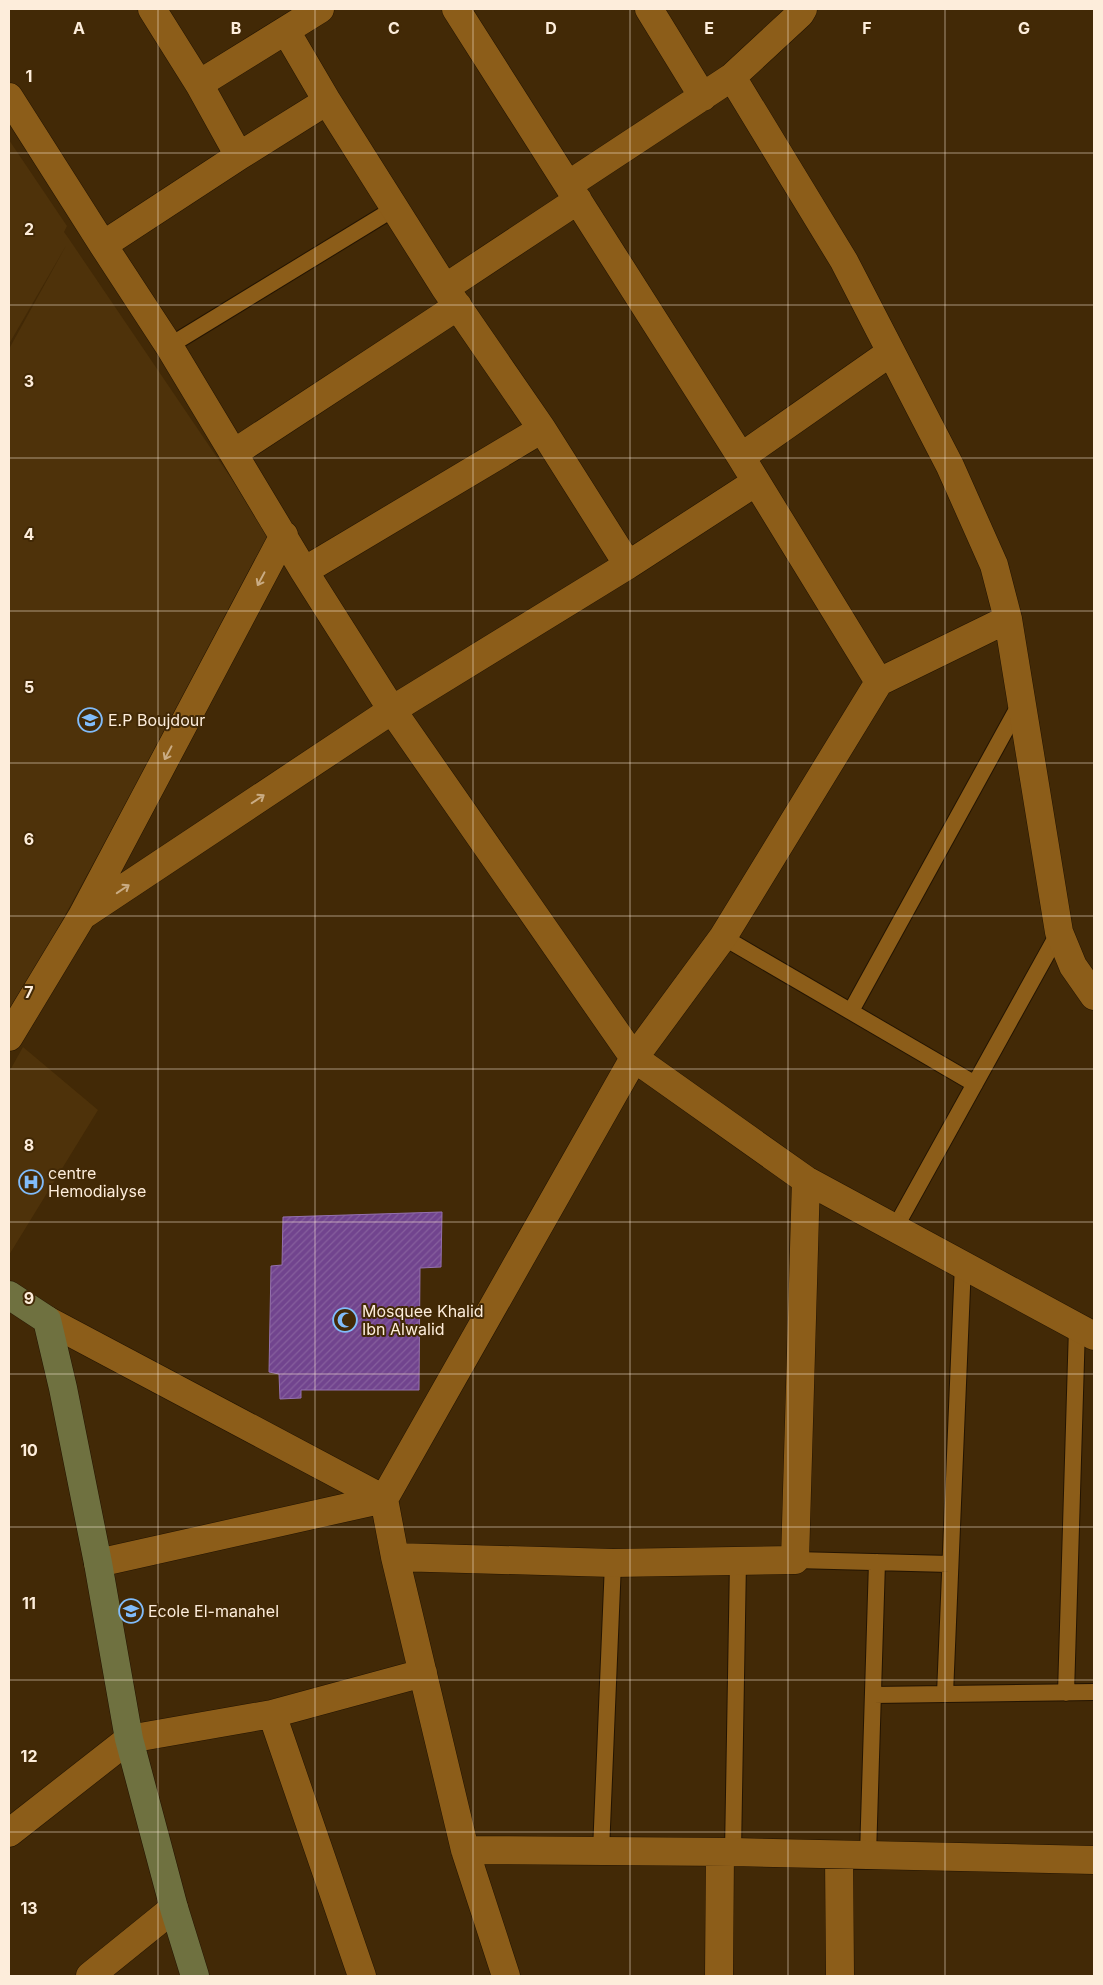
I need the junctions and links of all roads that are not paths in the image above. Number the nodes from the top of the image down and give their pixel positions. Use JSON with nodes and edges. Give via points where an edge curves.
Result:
{"nodes":[{"id":1,"x":152,"y":9,"type":"edge"},
{"id":2,"x":320,"y":9,"type":"edge"},
{"id":3,"x":456,"y":9,"type":"edge"},
{"id":4,"x":649,"y":9,"type":"edge"},
{"id":5,"x":800,"y":11,"type":"edge"},
{"id":6,"x":286,"y":31,"type":"junction"},
{"id":7,"x":732,"y":77,"type":"junction"},
{"id":8,"x":199,"y":84,"type":"junction"},
{"id":9,"x":9,"y":97,"type":"edge"},
{"id":10,"x":703,"y":97,"type":"junction"},
{"id":11,"x":327,"y":101,"type":"junction"},
{"id":12,"x":239,"y":156,"type":"junction"},
{"id":13,"x":573,"y":193,"type":"junction"},
{"id":14,"x":395,"y":208,"type":"junction"},
{"id":15,"x":102,"y":245,"type":"junction"},
{"id":16,"x":452,"y":297,"type":"junction"},
{"id":17,"x":169,"y":346,"type":"junction"},
{"id":18,"x":891,"y":352,"type":"junction"},
{"id":19,"x":542,"y":428,"type":"junction"},
{"id":20,"x":234,"y":453,"type":"junction"},
{"id":21,"x":741,"y":458,"type":"junction"},
{"id":22,"x":756,"y":482,"type":"junction"},
{"id":23,"x":284,"y":535,"type":"junction"},
{"id":24,"x":628,"y":565,"type":"junction"},
{"id":25,"x":304,"y":571,"type":"junction"},
{"id":26,"x":1008,"y":619,"type":"junction"},
{"id":27,"x":880,"y":682,"type":"junction"},
{"id":28,"x":1021,"y":701,"type":"junction"},
{"id":29,"x":392,"y":710,"type":"junction"},
{"id":30,"x":82,"y":916,"type":"junction"},
{"id":31,"x":1059,"y":932,"type":"junction"},
{"id":32,"x":723,"y":937,"type":"junction"},
{"id":33,"x":1094,"y":996,"type":"edge"},
{"id":34,"x":850,"y":1012,"type":"junction"},
{"id":35,"x":9,"y":1037,"type":"edge"},
{"id":36,"x":634,"y":1058,"type":"junction"},
{"id":37,"x":975,"y":1084,"type":"junction"},
{"id":38,"x":806,"y":1180,"type":"junction"},
{"id":39,"x":895,"y":1228,"type":"junction"},
{"id":40,"x":963,"y":1264,"type":"junction"},
{"id":41,"x":9,"y":1295,"type":"edge"},
{"id":42,"x":47,"y":1320,"type":"junction"},
{"id":43,"x":1086,"y":1332,"type":"edge"},
{"id":44,"x":384,"y":1499,"type":"junction"},
{"id":45,"x":395,"y":1557,"type":"junction"},
{"id":46,"x":795,"y":1560,"type":"junction"},
{"id":47,"x":738,"y":1561,"type":"junction"},
{"id":48,"x":877,"y":1562,"type":"junction"},
{"id":49,"x":98,"y":1563,"type":"junction"},
{"id":50,"x":613,"y":1563,"type":"junction"},
{"id":51,"x":950,"y":1564,"type":"junction"},
{"id":52,"x":422,"y":1674,"type":"junction"},
{"id":53,"x":1066,"y":1692,"type":"junction"},
{"id":54,"x":1094,"y":1692,"type":"edge"},
{"id":55,"x":944,"y":1694,"type":"junction"},
{"id":56,"x":873,"y":1695,"type":"junction"},
{"id":57,"x":272,"y":1714,"type":"junction"},
{"id":58,"x":129,"y":1739,"type":"junction"},
{"id":59,"x":9,"y":1833,"type":"edge"},
{"id":60,"x":464,"y":1850,"type":"junction"},
{"id":61,"x":602,"y":1851,"type":"junction"},
{"id":62,"x":727,"y":1852,"type":"junction"},
{"id":63,"x":839,"y":1854,"type":"junction"},
{"id":64,"x":868,"y":1855,"type":"junction"},
{"id":65,"x":1094,"y":1860,"type":"edge"},
{"id":66,"x":174,"y":1908,"type":"junction"},
{"id":67,"x":90,"y":1976,"type":"edge"},
{"id":68,"x":195,"y":1976,"type":"edge"},
{"id":69,"x":362,"y":1976,"type":"edge"},
{"id":70,"x":506,"y":1976,"type":"edge"},
{"id":71,"x":719,"y":1976,"type":"edge"},
{"id":72,"x":840,"y":1976,"type":"edge"}],
"edges":[{"from":1,"to":8,"type":"street"},
{"from":2,"to":6,"type":"street"},
{"from":3,"to":13,"type":"street"},
{"from":4,"to":10,"type":"street"},
{"from":5,"to":7,"type":"street"},
{"from":6,"to":8,"type":"street"},
{"from":6,"to":11,"type":"street"},
{"from":7,"to":10,"type":"street"},
{"from":7,"to":18,"type":"street","via":[[844,261]]},
{"from":8,"to":12,"type":"street"},
{"from":9,"to":15,"type":"street"},
{"from":10,"to":13,"type":"street"},
{"from":11,"to":12,"type":"street"},
{"from":11,"to":14,"type":"street"},
{"from":12,"to":15,"type":"street"},
{"from":13,"to":16,"type":"street"},
{"from":13,"to":21,"type":"street"},
{"from":14,"to":16,"type":"street"},
{"from":14,"to":17,"type":"lane"},
{"from":15,"to":17,"type":"street"},
{"from":16,"to":19,"type":"street"},
{"from":16,"to":20,"type":"street"},
{"from":17,"to":20,"type":"street"},
{"from":18,"to":21,"type":"street"},
{"from":18,"to":26,"type":"street","via":[[950,466],[994,565]]},
{"from":19,"to":24,"type":"street"},
{"from":19,"to":25,"type":"street"},
{"from":20,"to":23,"type":"street"},
{"from":21,"to":22,"type":"street"},
{"from":22,"to":24,"type":"street"},
{"from":22,"to":27,"type":"street"},
{"from":23,"to":25,"type":"street"},
{"from":23,"to":30,"type":"street","one_way":true},
{"from":24,"to":29,"type":"street"},
{"from":25,"to":29,"type":"street"},
{"from":26,"to":27,"type":"street"},
{"from":26,"to":28,"type":"street"},
{"from":27,"to":32,"type":"street"},
{"from":28,"to":31,"type":"street"},
{"from":28,"to":34,"type":"lane"},
{"from":30,"to":29,"type":"street","one_way":true},
{"from":29,"to":36,"type":"street"},
{"from":30,"to":35,"type":"street"},
{"from":31,"to":33,"type":"street","via":[[1073,966]]},
{"from":31,"to":37,"type":"lane"},
{"from":32,"to":34,"type":"lane"},
{"from":32,"to":36,"type":"street"},
{"from":34,"to":37,"type":"lane"},
{"from":36,"to":38,"type":"street"},
{"from":36,"to":44,"type":"street"},
{"from":37,"to":39,"type":"lane"},
{"from":38,"to":39,"type":"street"},
{"from":38,"to":46,"type":"street"},
{"from":39,"to":40,"type":"street"},
{"from":40,"to":43,"type":"street"},
{"from":40,"to":51,"type":"lane"},
{"from":41,"to":42,"type":"main road"},
{"from":42,"to":44,"type":"street"},
{"from":42,"to":49,"type":"main road"},
{"from":43,"to":53,"type":"lane"},
{"from":44,"to":45,"type":"street"},
{"from":44,"to":49,"type":"street"},
{"from":45,"to":50,"type":"street"},
{"from":45,"to":52,"type":"street"},
{"from":46,"to":47,"type":"street"},
{"from":46,"to":48,"type":"lane"},
{"from":47,"to":50,"type":"street"},
{"from":47,"to":62,"type":"lane"},
{"from":48,"to":51,"type":"lane"},
{"from":48,"to":56,"type":"lane"},
{"from":49,"to":58,"type":"main road"},
{"from":50,"to":61,"type":"lane"},
{"from":51,"to":55,"type":"lane"},
{"from":52,"to":57,"type":"street"},
{"from":52,"to":60,"type":"street"},
{"from":53,"to":54,"type":"lane"},
{"from":53,"to":55,"type":"lane"},
{"from":55,"to":56,"type":"lane"},
{"from":56,"to":64,"type":"lane"},
{"from":57,"to":58,"type":"street"},
{"from":57,"to":69,"type":"street"},
{"from":58,"to":59,"type":"street"},
{"from":58,"to":66,"type":"main road"},
{"from":60,"to":61,"type":"street"},
{"from":60,"to":70,"type":"street"},
{"from":61,"to":62,"type":"street"},
{"from":62,"to":63,"type":"street"},
{"from":62,"to":71,"type":"street"},
{"from":63,"to":64,"type":"street"},
{"from":63,"to":72,"type":"street"},
{"from":64,"to":65,"type":"street"},
{"from":66,"to":67,"type":"street"},
{"from":66,"to":68,"type":"main road"}]}
